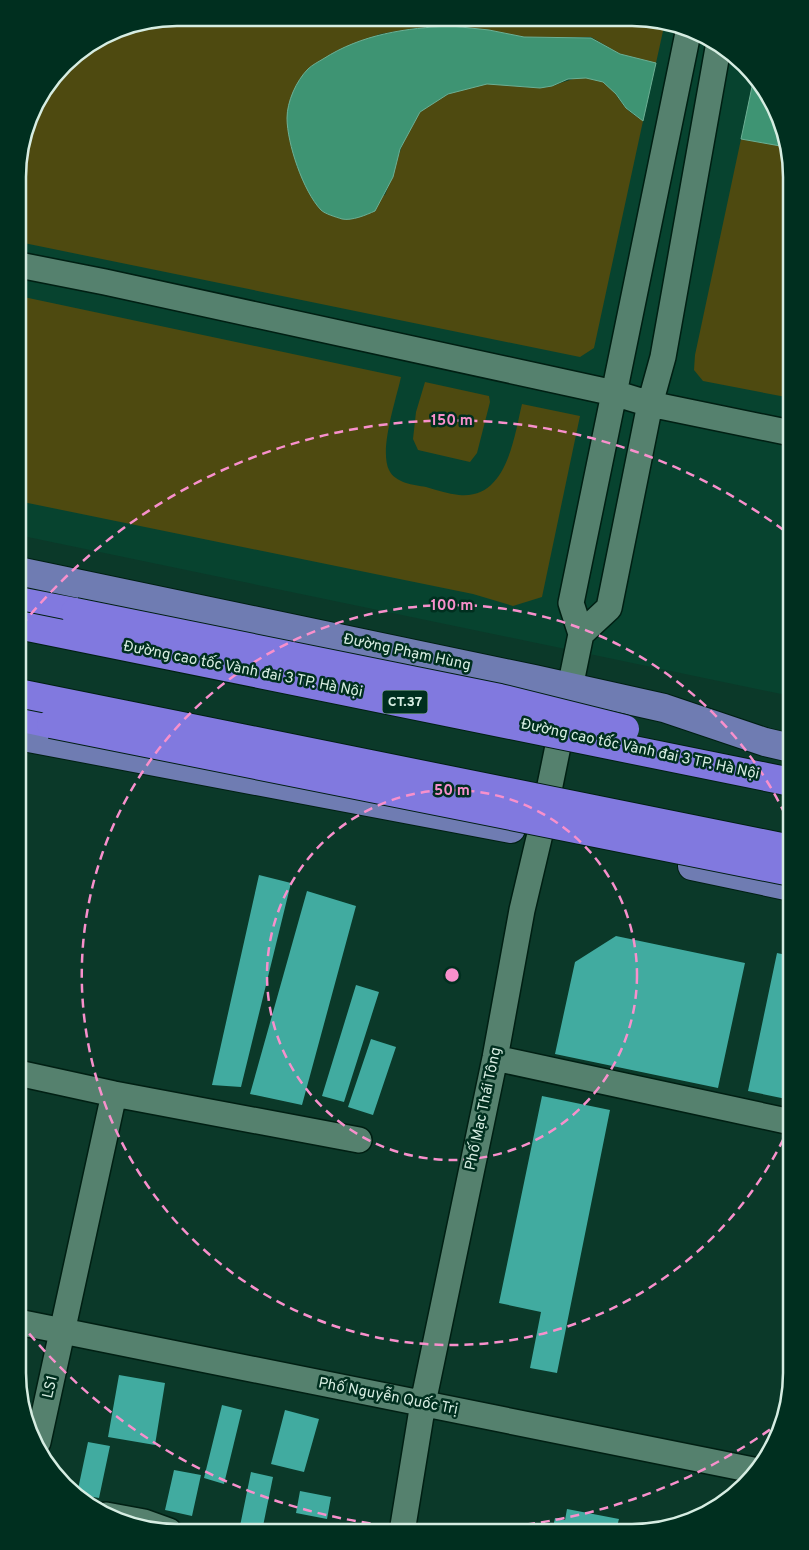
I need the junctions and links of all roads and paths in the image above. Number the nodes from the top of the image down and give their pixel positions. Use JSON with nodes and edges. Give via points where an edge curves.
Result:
{"nodes":[{"id":1,"x":687,"y":37,"type":"edge"},
{"id":2,"x":717,"y":53,"type":"edge"},
{"id":3,"x":26,"y":266,"type":"edge"},
{"id":4,"x":614,"y":393,"type":"junction"},
{"id":5,"x":650,"y":404,"type":"junction"},
{"id":6,"x":783,"y":431,"type":"edge"},
{"id":7,"x":26,"y":573,"type":"edge"},
{"id":8,"x":26,"y":603,"type":"edge"},
{"id":9,"x":26,"y":627,"type":"edge"},
{"id":10,"x":581,"y":634,"type":"junction"},
{"id":11,"x":570,"y":687,"type":"junction"},
{"id":12,"x":26,"y":695,"type":"edge"},
{"id":13,"x":26,"y":719,"type":"edge"},
{"id":14,"x":26,"y":738,"type":"edge"},
{"id":15,"x":783,"y":746,"type":"edge"},
{"id":16,"x":783,"y":770,"type":"edge"},
{"id":17,"x":782,"y":780,"type":"edge"},
{"id":18,"x":540,"y":834,"type":"junction"},
{"id":19,"x":782,"y":847,"type":"edge"},
{"id":20,"x":782,"y":870,"type":"edge"},
{"id":21,"x":782,"y":885,"type":"edge"},
{"id":22,"x":495,"y":1058,"type":"junction"},
{"id":23,"x":26,"y":1075,"type":"edge"},
{"id":24,"x":114,"y":1094,"type":"junction"},
{"id":25,"x":782,"y":1120,"type":"edge"},
{"id":26,"x":359,"y":1140,"type":"dead end"},
{"id":27,"x":26,"y":1324,"type":"edge"},
{"id":28,"x":64,"y":1332,"type":"junction"},
{"id":29,"x":423,"y":1403,"type":"junction"},
{"id":30,"x":40,"y":1434,"type":"edge"},
{"id":31,"x":743,"y":1474,"type":"edge"},
{"id":32,"x":403,"y":1524,"type":"edge"}],
"edges":[{"from":1,"to":4,"type":"street"},
{"from":2,"to":5,"type":"street","via":[[663,357]]},
{"from":3,"to":4,"type":"street"},
{"from":4,"to":5,"type":"street"},
{"from":4,"to":10,"type":"street","via":[[571,603]]},
{"from":5,"to":6,"type":"street"},
{"from":5,"to":10,"type":"street","via":[[609,608]]},
{"from":7,"to":11,"type":"main road","name":"Đường Phạm Hùng"},
{"from":8,"to":16,"type":"highway","bridge":true,"via":[[500,698]]},
{"from":9,"to":17,"type":"highway","name":"Đường cao tốc Vành đai 3 TP. Hà Nội","number":"CT.37","bridge":true},
{"from":10,"to":11,"type":"street","name":"Phố Mạc Thái Tông"},
{"from":11,"to":15,"type":"main road","name":"Đường Phạm Hùng","via":[[664,708]]},
{"from":11,"to":18,"type":"street","name":"Phố Mạc Thái Tông"},
{"from":12,"to":19,"type":"highway","bridge":true},
{"from":13,"to":20,"type":"highway","bridge":true},
{"from":14,"to":18,"type":"main road"},
{"from":18,"to":21,"type":"main road"},
{"from":18,"to":22,"type":"street","name":"Phố Mạc Thái Tông","via":[[522,910]]},
{"from":22,"to":25,"type":"street"},
{"from":22,"to":29,"type":"street","name":"Phố Mạc Thái Tông"},
{"from":23,"to":24,"type":"street"},
{"from":24,"to":26,"type":"street"},
{"from":24,"to":28,"type":"street","name":"LS1"},
{"from":27,"to":28,"type":"street","name":"Phố Nguyễn Quốc Trị"},
{"from":28,"to":29,"type":"street","name":"Phố Nguyễn Quốc Trị"},
{"from":28,"to":30,"type":"street","name":"LS1"},
{"from":29,"to":31,"type":"street","name":"Phố Nguyễn Quốc Trị"},
{"from":29,"to":32,"type":"street","name":"Phố Mạc Thái Tông"}]}
